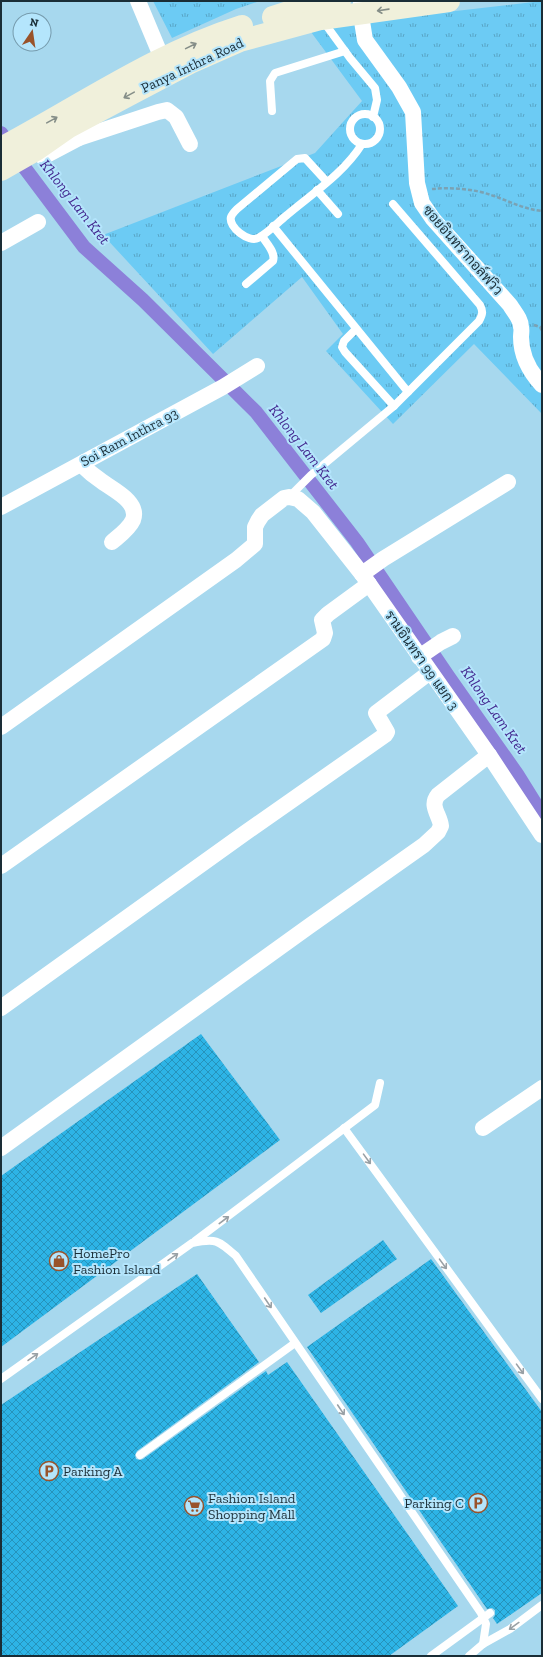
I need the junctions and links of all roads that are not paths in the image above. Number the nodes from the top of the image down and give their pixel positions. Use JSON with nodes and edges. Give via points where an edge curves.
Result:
{"nodes":[{"id":1,"x":138,"y":1,"type":"edge"},
{"id":2,"x":340,"y":1,"type":"edge"},
{"id":3,"x":449,"y":1,"type":"edge"},
{"id":4,"x":361,"y":7,"type":"edge"},
{"id":5,"x":316,"y":12,"type":"junction"},
{"id":6,"x":345,"y":50,"type":"junction"},
{"id":7,"x":166,"y":67,"type":"junction"},
{"id":8,"x":272,"y":111,"type":"dead end"},
{"id":9,"x":373,"y":117,"type":"junction"},
{"id":10,"x":74,"y":133,"type":"junction"},
{"id":11,"x":190,"y":144,"type":"dead end"},
{"id":12,"x":362,"y":144,"type":"junction"},
{"id":13,"x":22,"y":150,"type":"edge"},
{"id":14,"x":1,"y":170,"type":"edge"},
{"id":15,"x":327,"y":182,"type":"junction"},
{"id":16,"x":317,"y":190,"type":"junction"},
{"id":17,"x":393,"y":204,"type":"dead end"},
{"id":18,"x":338,"y":214,"type":"dead end"},
{"id":19,"x":38,"y":222,"type":"dead end"},
{"id":20,"x":273,"y":226,"type":"junction"},
{"id":21,"x":262,"y":236,"type":"junction"},
{"id":22,"x":1,"y":243,"type":"edge"},
{"id":23,"x":246,"y":284,"type":"dead end"},
{"id":24,"x":356,"y":329,"type":"junction"},
{"id":25,"x":250,"y":370,"type":"dead end"},
{"id":26,"x":542,"y":384,"type":"edge"},
{"id":27,"x":408,"y":392,"type":"junction"},
{"id":28,"x":394,"y":406,"type":"junction"},
{"id":29,"x":84,"y":462,"type":"junction"},
{"id":30,"x":508,"y":482,"type":"dead end"},
{"id":31,"x":291,"y":494,"type":"junction"},
{"id":32,"x":1,"y":507,"type":"edge"},
{"id":33,"x":112,"y":542,"type":"dead end"},
{"id":34,"x":366,"y":575,"type":"junction"},
{"id":35,"x":447,"y":639,"type":"dead end"},
{"id":36,"x":423,"y":655,"type":"junction"},
{"id":37,"x":430,"y":672,"type":"junction"},
{"id":38,"x":1,"y":727,"type":"edge"},
{"id":39,"x":489,"y":755,"type":"junction"},
{"id":40,"x":542,"y":835,"type":"edge"},
{"id":41,"x":1,"y":866,"type":"edge"},
{"id":42,"x":1,"y":1008,"type":"edge"},
{"id":43,"x":380,"y":1084,"type":"dead end"},
{"id":44,"x":542,"y":1088,"type":"edge"},
{"id":45,"x":344,"y":1128,"type":"junction"},
{"id":46,"x":483,"y":1128,"type":"dead end"},
{"id":47,"x":1,"y":1148,"type":"edge"},
{"id":48,"x":192,"y":1243,"type":"junction"},
{"id":49,"x":295,"y":1343,"type":"junction"},
{"id":50,"x":1,"y":1379,"type":"edge"},
{"id":51,"x":542,"y":1399,"type":"edge"},
{"id":52,"x":140,"y":1455,"type":"dead end"},
{"id":53,"x":542,"y":1605,"type":"edge"},
{"id":54,"x":490,"y":1613,"type":"dead end"},
{"id":55,"x":483,"y":1644,"type":"junction"},
{"id":56,"x":431,"y":1656,"type":"edge"},
{"id":57,"x":469,"y":1656,"type":"edge"}],
"edges":[{"from":1,"to":7,"type":"street"},
{"from":2,"to":5,"type":"main road","name":"Panya Inthra Road"},
{"from":3,"to":4,"type":"main road","name":"Panya Inthra Road","one_way":true},
{"from":4,"to":5,"type":"main road","name":"Panya Inthra Road"},
{"from":4,"to":26,"type":"street","name":"ซอยอินทรากอล์ฟวิว","via":[[365,40],[399,87],[413,112],[422,203],[433,219],[510,305],[521,327],[525,356],[532,374]]},
{"from":5,"to":6,"type":"lane"},
{"from":5,"to":7,"type":"main road","name":"Panya Inthra Road","via":[[212,36]]},
{"from":6,"to":8,"type":"lane","via":[[275,73],[270,81]]},
{"from":6,"to":9,"type":"lane","via":[[375,88],[377,93]]},
{"from":7,"to":10,"type":"main road","name":"Panya Inthra Road","one_way":true},
{"from":13,"to":7,"type":"main road","name":"Panya Inthra Road","one_way":true,"via":[[134,74]]},
{"from":9,"to":12,"type":"lane","via":[[379,126],[379,133],[369,143]]},
{"from":9,"to":12,"type":"lane","via":[[364,114],[352,121],[351,135]]},
{"from":10,"to":11,"type":"street","via":[[167,110],[176,117]]},
{"from":10,"to":13,"type":"main road","name":"Panya Inthra Road"},
{"from":12,"to":15,"type":"lane","via":[[345,166]]},
{"from":13,"to":14,"type":"main road","name":"Panya Inthra Road"},
{"from":15,"to":16,"type":"lane"},
{"from":15,"to":21,"type":"lane","via":[[305,158],[297,159],[237,209],[231,217],[234,226],[246,238],[252,240]]},
{"from":16,"to":18,"type":"lane"},
{"from":16,"to":20,"type":"lane"},
{"from":17,"to":27,"type":"lane","via":[[483,310],[479,321]]},
{"from":19,"to":22,"type":"street"},
{"from":20,"to":21,"type":"lane"},
{"from":20,"to":24,"type":"lane"},
{"from":21,"to":23,"type":"lane","via":[[274,258]]},
{"from":24,"to":27,"type":"lane"},
{"from":24,"to":28,"type":"lane","via":[[344,341],[342,347]]},
{"from":25,"to":29,"type":"street","name":"Soi Ram Inthra 93"},
{"from":27,"to":28,"type":"lane"},
{"from":28,"to":31,"type":"lane"},
{"from":29,"to":32,"type":"street","name":"Soi Ram Inthra 93"},
{"from":29,"to":33,"type":"street","via":[[83,466],[90,473],[126,498],[134,515],[133,521]]},
{"from":30,"to":34,"type":"street","via":[[383,559]]},
{"from":31,"to":34,"type":"street","name":"รามอินทรา 99 แยก 3","via":[[313,512]]},
{"from":31,"to":38,"type":"street","via":[[262,515],[255,527],[255,544],[236,560]]},
{"from":34,"to":36,"type":"street","name":"รามอินทรา 99 แยก 3"},
{"from":34,"to":41,"type":"street","via":[[322,620],[325,633],[323,639]]},
{"from":35,"to":36,"type":"street"},
{"from":36,"to":37,"type":"street","name":"รามอินทรา 99 แยก 3"},
{"from":37,"to":39,"type":"street","name":"รามอินทรา 99 แยก 3"},
{"from":37,"to":42,"type":"street","via":[[376,713],[387,732],[385,735]]},
{"from":39,"to":40,"type":"street","name":"รามอินทรา 99 แยก 3"},
{"from":39,"to":47,"type":"street","via":[[434,799],[440,826],[438,832],[424,845]]},
{"from":43,"to":45,"type":"lane","via":[[375,1105]]},
{"from":44,"to":46,"type":"street"},
{"from":48,"to":45,"type":"lane","one_way":true},
{"from":45,"to":51,"type":"lane","one_way":true},
{"from":48,"to":49,"type":"lane","one_way":true,"via":[[208,1240],[221,1242],[236,1256]]},
{"from":50,"to":48,"type":"lane","one_way":true},
{"from":49,"to":52,"type":"lane"},
{"from":49,"to":55,"type":"lane","one_way":true,"via":[[481,1613],[486,1624]]},
{"from":53,"to":55,"type":"lane","one_way":true,"via":[[510,1629]]},
{"from":54,"to":56,"type":"lane"},
{"from":55,"to":57,"type":"lane"}]}
